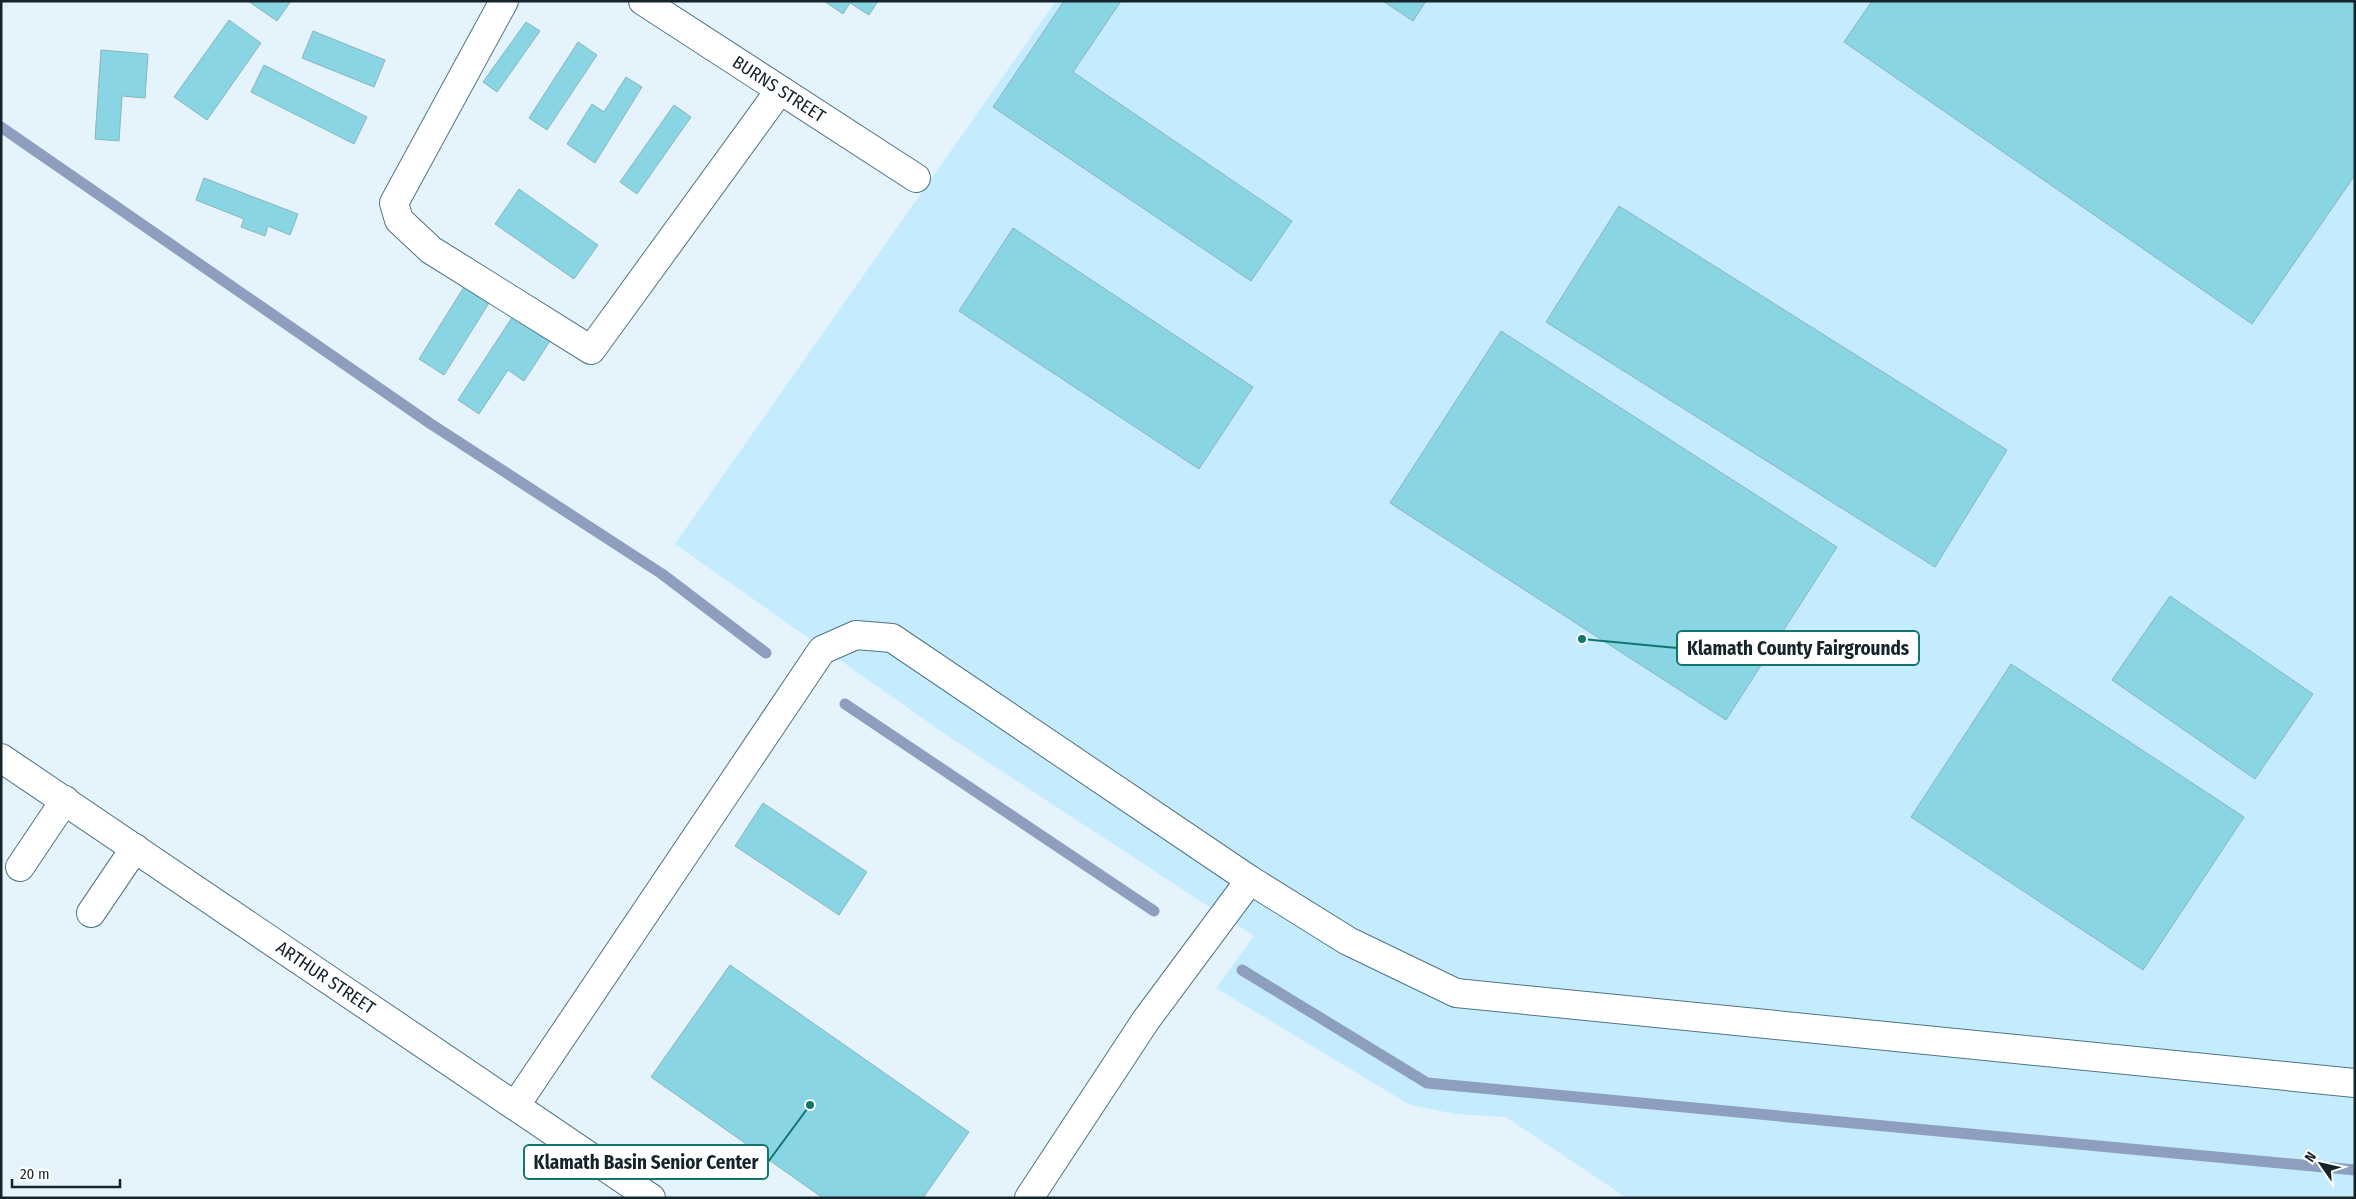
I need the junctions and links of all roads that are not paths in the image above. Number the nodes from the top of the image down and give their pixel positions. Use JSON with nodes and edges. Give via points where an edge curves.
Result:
{"nodes":[{"id":1,"x":504,"y":1,"type":"edge"},
{"id":2,"x":644,"y":1,"type":"edge"},
{"id":3,"x":780,"y":90,"type":"junction"},
{"id":4,"x":916,"y":178,"type":"dead end"},
{"id":5,"x":1,"y":758,"type":"edge"},
{"id":6,"x":65,"y":800,"type":"junction"},
{"id":7,"x":135,"y":848,"type":"junction"},
{"id":8,"x":20,"y":867,"type":"dead end"},
{"id":9,"x":1250,"y":880,"type":"junction"},
{"id":10,"x":91,"y":913,"type":"dead end"},
{"id":11,"x":2355,"y":1082,"type":"edge"},
{"id":12,"x":516,"y":1106,"type":"junction"},
{"id":13,"x":651,"y":1198,"type":"edge"},
{"id":14,"x":1029,"y":1198,"type":"edge"}],
"edges":[{"from":1,"to":3,"type":"street","via":[[394,203],[399,220],[431,250],[591,350]]},
{"from":2,"to":3,"type":"street","name":"BURNS STREET"},
{"from":3,"to":4,"type":"street","name":"BURNS STREET"},
{"from":5,"to":6,"type":"street","name":"ARTHUR STREET"},
{"from":6,"to":7,"type":"street","name":"ARTHUR STREET"},
{"from":6,"to":8,"type":"street"},
{"from":7,"to":10,"type":"street"},
{"from":7,"to":12,"type":"street","name":"ARTHUR STREET"},
{"from":9,"to":11,"type":"street","via":[[1348,941],[1456,993]]},
{"from":9,"to":12,"type":"street","via":[[892,638],[856,635],[822,650]]},
{"from":9,"to":14,"type":"street","via":[[1146,1020]]},
{"from":12,"to":13,"type":"street","name":"ARTHUR STREET"}]}
